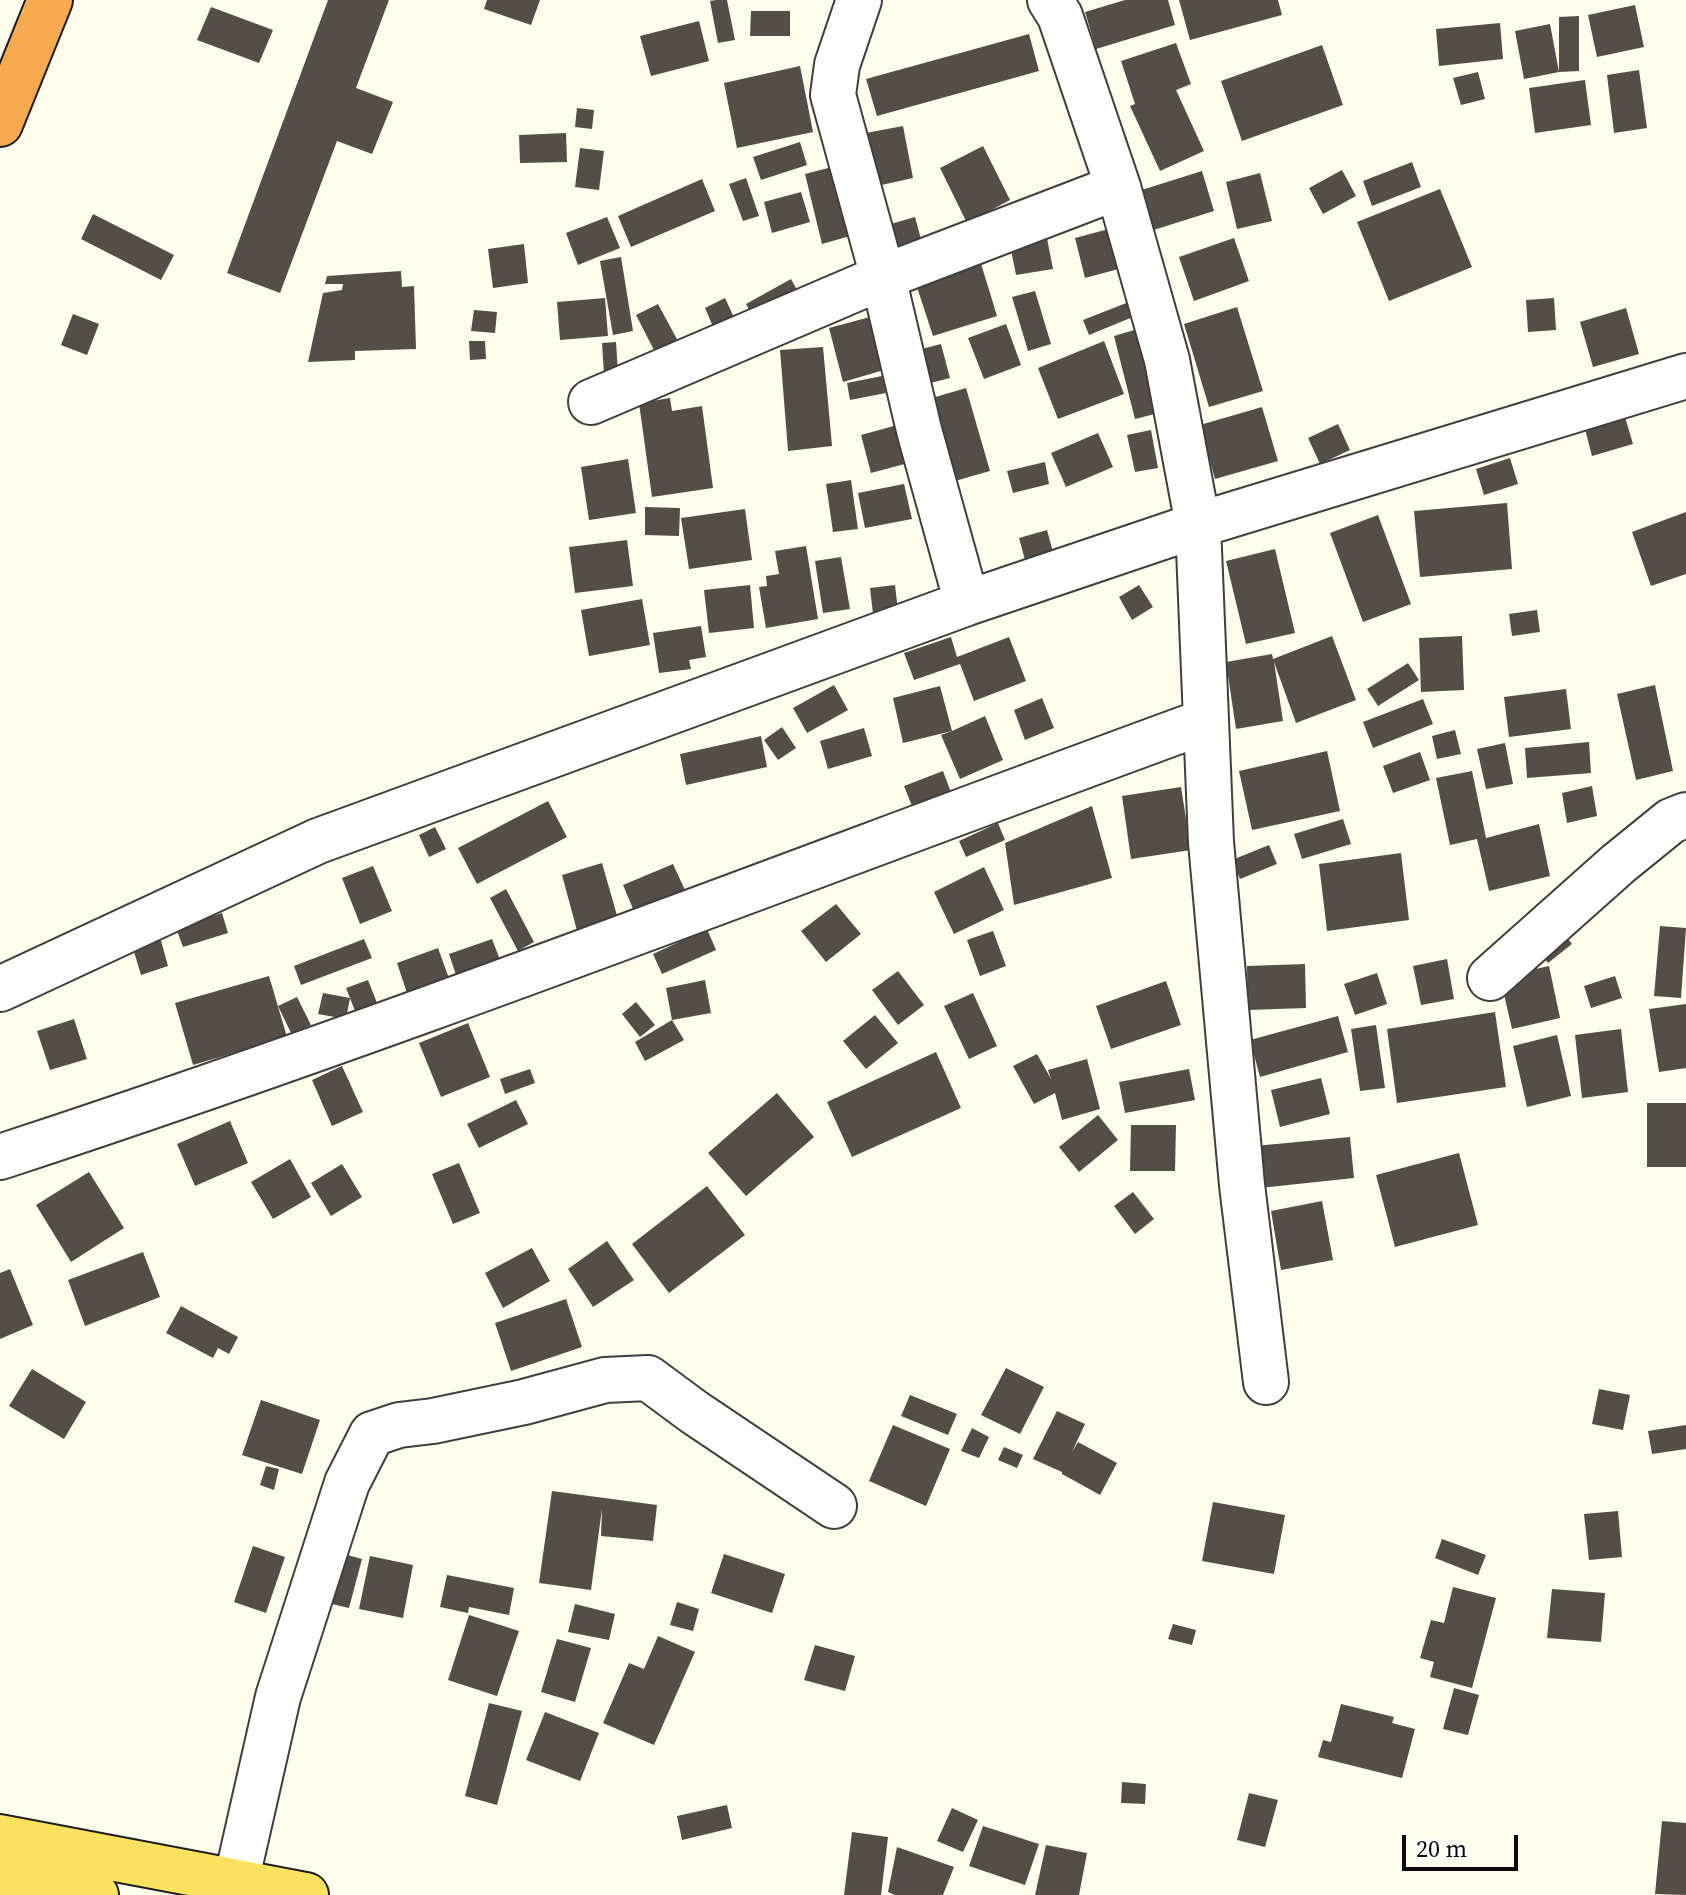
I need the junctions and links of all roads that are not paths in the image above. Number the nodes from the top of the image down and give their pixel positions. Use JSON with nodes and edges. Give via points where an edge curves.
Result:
{"nodes":[{"id":1,"x":50,"y":0,"type":"edge"},
{"id":2,"x":859,"y":0,"type":"edge"},
{"id":3,"x":1050,"y":0,"type":"edge"},
{"id":4,"x":0,"y":124,"type":"edge"},
{"id":5,"x":1118,"y":187,"type":"junction"},
{"id":6,"x":883,"y":277,"type":"junction"},
{"id":7,"x":1686,"y":376,"type":"edge"},
{"id":8,"x":591,"y":402,"type":"dead end"},
{"id":9,"x":1198,"y":525,"type":"junction"},
{"id":10,"x":967,"y":603,"type":"junction"},
{"id":11,"x":1206,"y":721,"type":"junction"},
{"id":12,"x":1686,"y":815,"type":"edge"},
{"id":13,"x":1490,"y":978,"type":"dead end"},
{"id":14,"x":0,"y":989,"type":"edge"},
{"id":15,"x":0,"y":1157,"type":"edge"},
{"id":16,"x":1266,"y":1382,"type":"dead end"},
{"id":17,"x":834,"y":1506,"type":"dead end"},
{"id":18,"x":0,"y":1837,"type":"edge"},
{"id":19,"x":0,"y":1876,"type":"edge"},
{"id":20,"x":236,"y":1882,"type":"junction"},
{"id":21,"x":96,"y":1895,"type":"edge"},
{"id":22,"x":306,"y":1895,"type":"edge"}],
"edges":[{"from":1,"to":4,"type":"highway"},
{"from":2,"to":6,"type":"street","via":[[837,65],[833,95]]},
{"from":3,"to":5,"type":"street"},
{"from":5,"to":6,"type":"street"},
{"from":5,"to":9,"type":"street","via":[[1167,360]]},
{"from":6,"to":8,"type":"street"},
{"from":6,"to":10,"type":"street"},
{"from":7,"to":9,"type":"street"},
{"from":9,"to":10,"type":"street"},
{"from":9,"to":11,"type":"street"},
{"from":10,"to":14,"type":"street","via":[[318,841]]},
{"from":11,"to":15,"type":"street","via":[[579,955]]},
{"from":11,"to":16,"type":"street","via":[[1211,842],[1240,1169]]},
{"from":12,"to":13,"type":"street","via":[[1618,864]]},
{"from":17,"to":20,"type":"street","via":[[648,1378],[605,1380],[372,1434],[347,1483],[278,1697]]},
{"from":18,"to":20,"type":"main road"},
{"from":19,"to":21,"type":"main road"},
{"from":20,"to":22,"type":"main road"}]}
